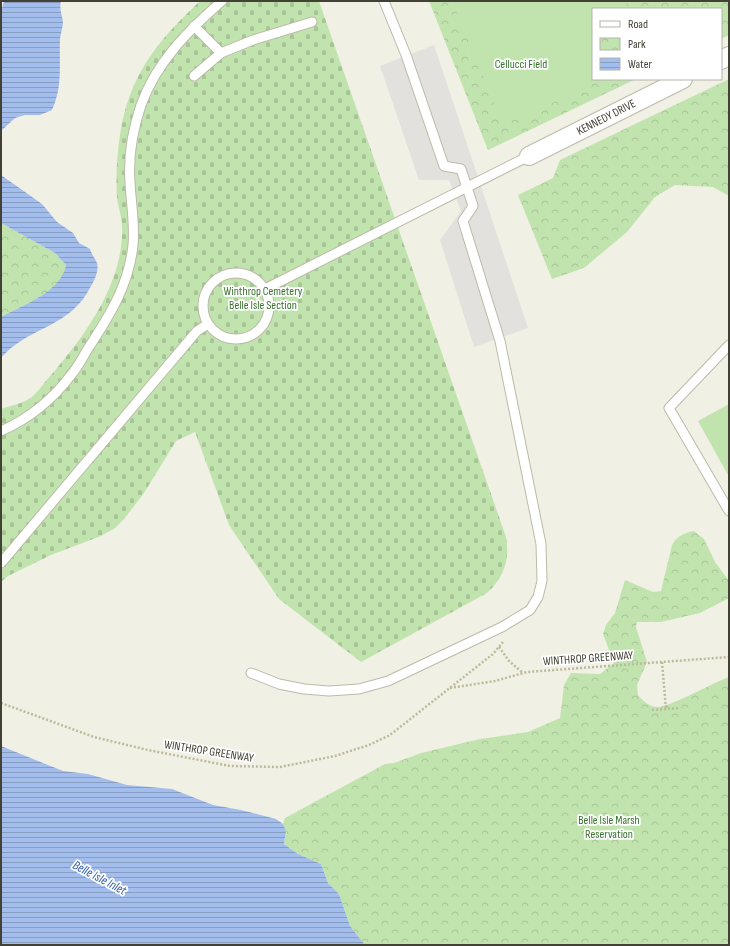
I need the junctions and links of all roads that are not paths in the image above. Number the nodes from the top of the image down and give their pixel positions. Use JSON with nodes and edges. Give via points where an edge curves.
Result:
{"nodes":[{"id":1,"x":222,"y":1,"type":"edge"},
{"id":2,"x":384,"y":1,"type":"edge"},
{"id":3,"x":312,"y":22,"type":"dead end"},
{"id":4,"x":194,"y":26,"type":"junction"},
{"id":5,"x":221,"y":53,"type":"junction"},
{"id":6,"x":194,"y":76,"type":"dead end"},
{"id":7,"x":681,"y":80,"type":"edge"},
{"id":8,"x":529,"y":156,"type":"joint"},
{"id":9,"x":467,"y":187,"type":"junction"},
{"id":10,"x":265,"y":289,"type":"junction"},
{"id":11,"x":208,"y":324,"type":"junction"},
{"id":12,"x":729,"y":345,"type":"edge"},
{"id":13,"x":1,"y":431,"type":"edge"},
{"id":14,"x":729,"y":511,"type":"edge"},
{"id":15,"x":1,"y":563,"type":"edge"},
{"id":16,"x":251,"y":673,"type":"dead end"}],
"edges":[{"from":1,"to":4,"type":"lane"},
{"from":2,"to":9,"type":"lane","via":[[406,55],[444,166],[460,169]]},
{"from":3,"to":5,"type":"lane"},
{"from":4,"to":5,"type":"lane"},
{"from":4,"to":13,"type":"lane","via":[[169,53],[157,71],[137,118],[130,181],[133,247],[120,296],[71,375],[34,413]]},
{"from":5,"to":6,"type":"lane"},
{"from":7,"to":8,"type":"street","name":"KENNEDY DRIVE"},
{"from":8,"to":9,"type":"lane"},
{"from":9,"to":10,"type":"lane"},
{"from":9,"to":16,"type":"lane","via":[[473,206],[463,221],[502,348],[542,558],[542,582],[534,604],[522,616],[502,627],[388,681],[359,689],[304,689],[279,684]]},
{"from":10,"to":11,"type":"lane","via":[[269,298],[267,319],[253,334],[234,339],[219,334]]},
{"from":10,"to":11,"type":"lane","via":[[258,280],[239,272],[218,277],[205,293],[204,314]]},
{"from":11,"to":15,"type":"lane","via":[[197,331]]},
{"from":12,"to":14,"type":"lane","via":[[669,408]]}]}
